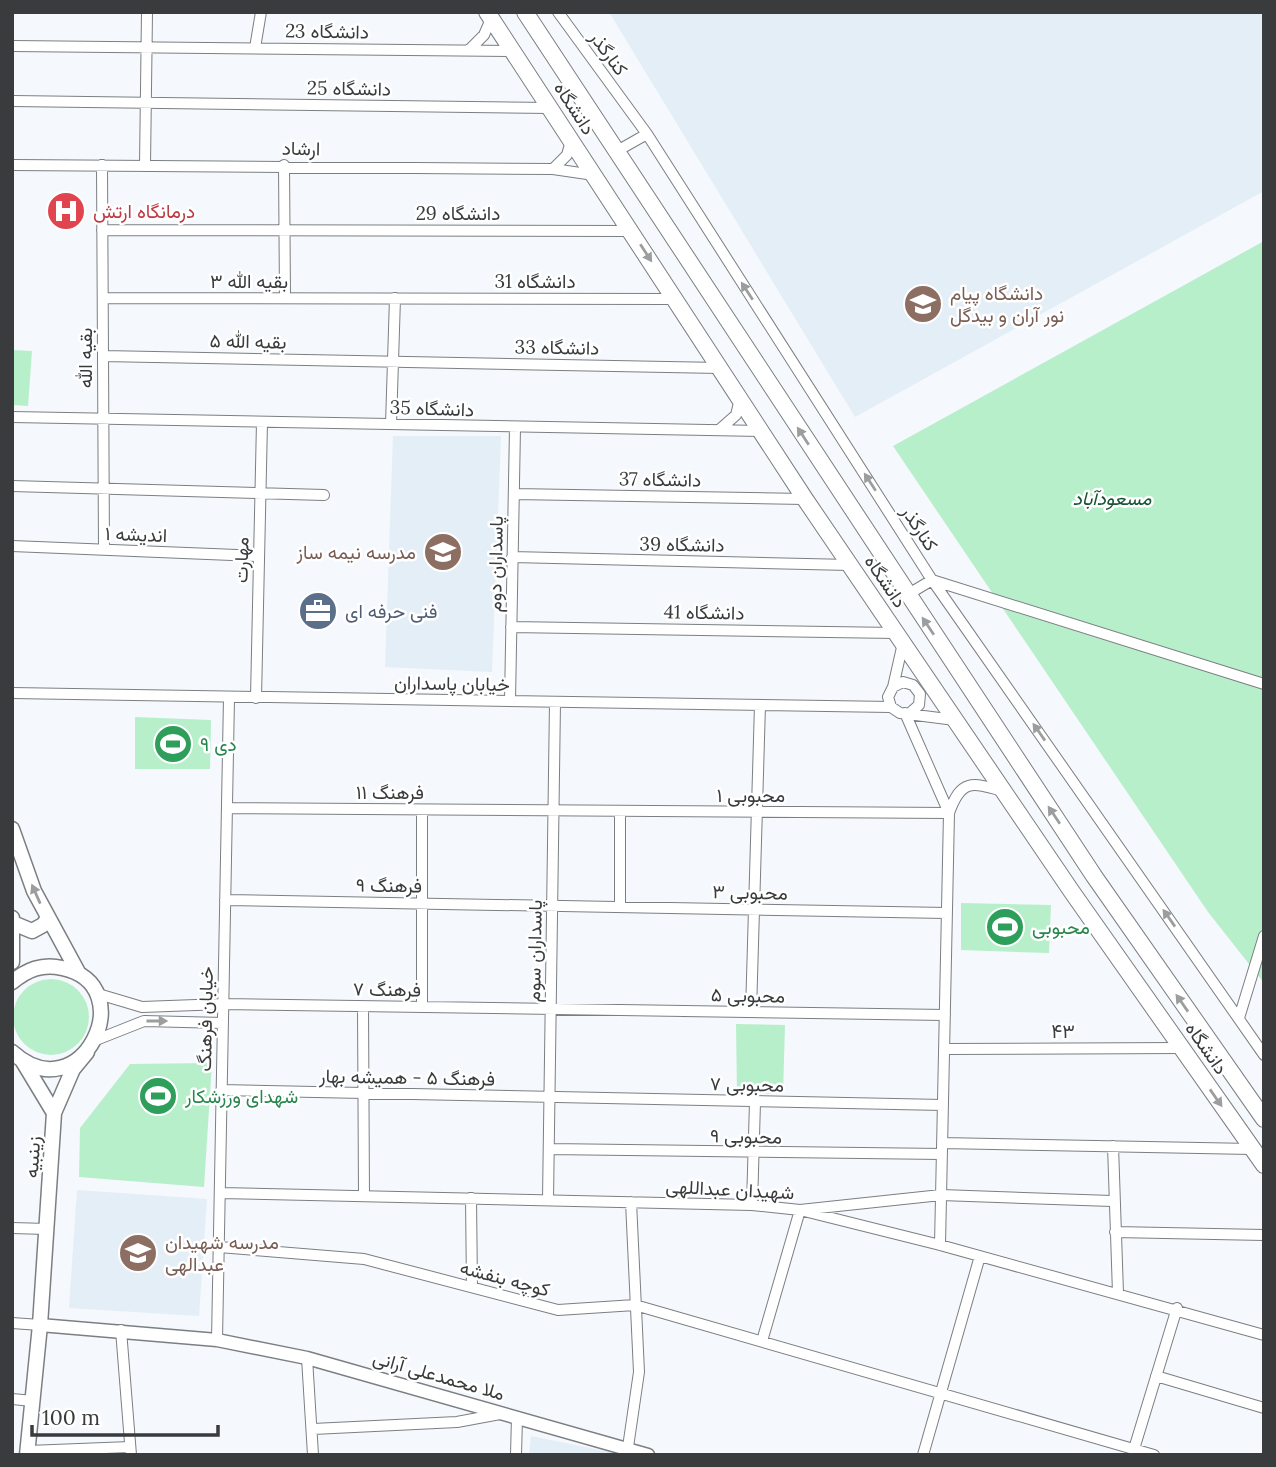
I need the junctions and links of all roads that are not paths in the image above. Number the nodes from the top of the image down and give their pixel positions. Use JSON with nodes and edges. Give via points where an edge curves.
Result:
{"nodes":[{"id":1,"x":147,"y":12,"type":"edge"},
{"id":2,"x":261,"y":12,"type":"edge"},
{"id":3,"x":525,"y":12,"type":"edge"},
{"id":4,"x":558,"y":12,"type":"edge"},
{"id":5,"x":571,"y":12,"type":"edge"},
{"id":6,"x":489,"y":16,"type":"edge"},
{"id":7,"x":568,"y":26,"type":"junction"},
{"id":8,"x":12,"y":46,"type":"edge"},
{"id":9,"x":147,"y":47,"type":"junction"},
{"id":10,"x":255,"y":48,"type":"junction"},
{"id":11,"x":468,"y":50,"type":"junction"},
{"id":12,"x":512,"y":51,"type":"junction"},
{"id":13,"x":12,"y":101,"type":"edge"},
{"id":14,"x":146,"y":103,"type":"junction"},
{"id":15,"x":552,"y":108,"type":"junction"},
{"id":16,"x":647,"y":134,"type":"junction"},
{"id":17,"x":572,"y":140,"type":"junction"},
{"id":18,"x":617,"y":151,"type":"junction"},
{"id":19,"x":12,"y":165,"type":"edge"},
{"id":20,"x":102,"y":165,"type":"junction"},
{"id":21,"x":145,"y":165,"type":"junction"},
{"id":22,"x":284,"y":165,"type":"junction"},
{"id":23,"x":553,"y":169,"type":"junction"},
{"id":24,"x":594,"y":175,"type":"junction"},
{"id":25,"x":102,"y":230,"type":"junction"},
{"id":26,"x":284,"y":230,"type":"junction"},
{"id":27,"x":632,"y":231,"type":"junction"},
{"id":28,"x":103,"y":298,"type":"junction"},
{"id":29,"x":285,"y":298,"type":"junction"},
{"id":30,"x":395,"y":298,"type":"junction"},
{"id":31,"x":675,"y":299,"type":"junction"},
{"id":32,"x":103,"y":356,"type":"junction"},
{"id":33,"x":393,"y":362,"type":"junction"},
{"id":34,"x":720,"y":368,"type":"junction"},
{"id":35,"x":740,"y":399,"type":"junction"},
{"id":36,"x":12,"y":417,"type":"edge"},
{"id":37,"x":103,"y":419,"type":"junction"},
{"id":38,"x":261,"y":422,"type":"junction"},
{"id":39,"x":391,"y":424,"type":"junction"},
{"id":40,"x":515,"y":428,"type":"junction"},
{"id":41,"x":719,"y":430,"type":"junction"},
{"id":42,"x":761,"y":431,"type":"junction"},
{"id":43,"x":12,"y":486,"type":"edge"},
{"id":44,"x":104,"y":488,"type":"junction"},
{"id":45,"x":260,"y":494,"type":"junction"},
{"id":46,"x":514,"y":494,"type":"junction"},
{"id":47,"x":324,"y":495,"type":"dead end"},
{"id":48,"x":805,"y":499,"type":"junction"},
{"id":49,"x":12,"y":546,"type":"edge"},
{"id":50,"x":104,"y":550,"type":"junction"},
{"id":51,"x":258,"y":556,"type":"junction"},
{"id":52,"x":512,"y":557,"type":"junction"},
{"id":53,"x":850,"y":565,"type":"junction"},
{"id":54,"x":932,"y":580,"type":"junction"},
{"id":55,"x":907,"y":595,"type":"junction"},
{"id":56,"x":511,"y":627,"type":"junction"},
{"id":57,"x":900,"y":638,"type":"junction"},
{"id":58,"x":1264,"y":684,"type":"edge"},
{"id":59,"x":893,"y":687,"type":"junction"},
{"id":60,"x":12,"y":693,"type":"edge"},
{"id":61,"x":229,"y":698,"type":"junction"},
{"id":62,"x":256,"y":698,"type":"junction"},
{"id":63,"x":510,"y":701,"type":"junction"},
{"id":64,"x":555,"y":702,"type":"junction"},
{"id":65,"x":761,"y":705,"type":"junction"},
{"id":66,"x":891,"y":707,"type":"junction"},
{"id":67,"x":908,"y":713,"type":"junction"},
{"id":68,"x":955,"y":720,"type":"junction"},
{"id":69,"x":1004,"y":792,"type":"junction"},
{"id":70,"x":227,"y":808,"type":"junction"},
{"id":71,"x":422,"y":810,"type":"junction"},
{"id":72,"x":553,"y":811,"type":"junction"},
{"id":73,"x":620,"y":811,"type":"junction"},
{"id":74,"x":757,"y":812,"type":"junction"},
{"id":75,"x":949,"y":813,"type":"junction"},
{"id":76,"x":12,"y":829,"type":"edge"},
{"id":77,"x":1094,"y":876,"type":"junction"},
{"id":78,"x":1072,"y":892,"type":"junction"},
{"id":79,"x":225,"y":900,"type":"junction"},
{"id":80,"x":422,"y":903,"type":"junction"},
{"id":81,"x":552,"y":906,"type":"junction"},
{"id":82,"x":620,"y":907,"type":"junction"},
{"id":83,"x":754,"y":909,"type":"junction"},
{"id":84,"x":947,"y":913,"type":"junction"},
{"id":85,"x":48,"y":918,"type":"junction"},
{"id":86,"x":13,"y":921,"type":"edge"},
{"id":87,"x":1264,"y":936,"type":"edge"},
{"id":88,"x":12,"y":962,"type":"edge"},
{"id":89,"x":80,"y":975,"type":"junction"},
{"id":90,"x":12,"y":982,"type":"edge"},
{"id":91,"x":95,"y":993,"type":"junction"},
{"id":92,"x":223,"y":1004,"type":"junction"},
{"id":93,"x":363,"y":1006,"type":"junction"},
{"id":94,"x":422,"y":1007,"type":"junction"},
{"id":95,"x":551,"y":1009,"type":"junction"},
{"id":96,"x":751,"y":1012,"type":"junction"},
{"id":97,"x":945,"y":1015,"type":"junction"},
{"id":98,"x":1239,"y":1018,"type":"junction"},
{"id":99,"x":223,"y":1023,"type":"junction"},
{"id":100,"x":91,"y":1046,"type":"junction"},
{"id":101,"x":1181,"y":1048,"type":"junction"},
{"id":102,"x":944,"y":1049,"type":"junction"},
{"id":103,"x":1264,"y":1055,"type":"edge"},
{"id":104,"x":17,"y":1056,"type":"edge"},
{"id":105,"x":221,"y":1090,"type":"junction"},
{"id":106,"x":365,"y":1093,"type":"junction"},
{"id":107,"x":550,"y":1097,"type":"junction"},
{"id":108,"x":755,"y":1102,"type":"junction"},
{"id":109,"x":943,"y":1104,"type":"junction"},
{"id":110,"x":54,"y":1113,"type":"junction"},
{"id":111,"x":1264,"y":1119,"type":"edge"},
{"id":112,"x":1113,"y":1146,"type":"junction"},
{"id":113,"x":549,"y":1149,"type":"junction"},
{"id":114,"x":942,"y":1149,"type":"junction"},
{"id":115,"x":1252,"y":1149,"type":"junction"},
{"id":116,"x":753,"y":1154,"type":"junction"},
{"id":117,"x":1264,"y":1165,"type":"edge"},
{"id":118,"x":220,"y":1193,"type":"junction"},
{"id":119,"x":942,"y":1195,"type":"junction"},
{"id":120,"x":364,"y":1196,"type":"junction"},
{"id":121,"x":471,"y":1198,"type":"junction"},
{"id":122,"x":548,"y":1200,"type":"junction"},
{"id":123,"x":1112,"y":1201,"type":"junction"},
{"id":124,"x":631,"y":1202,"type":"junction"},
{"id":125,"x":752,"y":1205,"type":"junction"},
{"id":126,"x":800,"y":1210,"type":"junction"},
{"id":127,"x":12,"y":1228,"type":"edge"},
{"id":128,"x":47,"y":1229,"type":"junction"},
{"id":129,"x":1115,"y":1232,"type":"junction"},
{"id":130,"x":1264,"y":1236,"type":"edge"},
{"id":131,"x":940,"y":1245,"type":"junction"},
{"id":132,"x":219,"y":1247,"type":"junction"},
{"id":133,"x":979,"y":1256,"type":"junction"},
{"id":134,"x":472,"y":1287,"type":"junction"},
{"id":135,"x":1118,"y":1293,"type":"junction"},
{"id":136,"x":635,"y":1305,"type":"junction"},
{"id":137,"x":1177,"y":1308,"type":"junction"},
{"id":138,"x":12,"y":1323,"type":"edge"},
{"id":139,"x":40,"y":1325,"type":"junction"},
{"id":140,"x":121,"y":1330,"type":"junction"},
{"id":141,"x":1264,"y":1335,"type":"edge"},
{"id":142,"x":217,"y":1340,"type":"junction"},
{"id":143,"x":762,"y":1342,"type":"junction"},
{"id":144,"x":307,"y":1358,"type":"junction"},
{"id":145,"x":1156,"y":1376,"type":"junction"},
{"id":146,"x":941,"y":1393,"type":"junction"},
{"id":147,"x":12,"y":1399,"type":"edge"},
{"id":148,"x":33,"y":1401,"type":"junction"},
{"id":149,"x":1264,"y":1408,"type":"edge"},
{"id":150,"x":504,"y":1413,"type":"junction"},
{"id":151,"x":517,"y":1417,"type":"junction"},
{"id":152,"x":313,"y":1429,"type":"junction"},
{"id":153,"x":1134,"y":1449,"type":"junction"},
{"id":154,"x":130,"y":1451,"type":"edge"},
{"id":155,"x":627,"y":1452,"type":"edge"},
{"id":156,"x":27,"y":1453,"type":"edge"},
{"id":157,"x":313,"y":1455,"type":"edge"},
{"id":158,"x":516,"y":1455,"type":"edge"},
{"id":159,"x":648,"y":1455,"type":"edge"},
{"id":160,"x":923,"y":1455,"type":"edge"},
{"id":161,"x":1154,"y":1455,"type":"edge"}],
"edges":[{"from":1,"to":9,"type":"street"},
{"from":2,"to":10,"type":"street"},
{"from":3,"to":18,"type":"main road","name":"دانشگاه"},
{"from":4,"to":7,"type":"street","name":"کنارگذر"},
{"from":5,"to":7,"type":"street"},
{"from":6,"to":11,"type":"street","via":[[484,35]]},
{"from":6,"to":12,"type":"main road","name":"دانشگاه"},
{"from":7,"to":16,"type":"street","name":"کنارگذر"},
{"from":8,"to":9,"type":"street","name":"دانشگاه 23"},
{"from":9,"to":10,"type":"street","name":"دانشگاه 23"},
{"from":9,"to":14,"type":"street"},
{"from":10,"to":11,"type":"street","name":"دانشگاه 23"},
{"from":11,"to":12,"type":"street","name":"دانشگاه 23"},
{"from":12,"to":15,"type":"main road","name":"دانشگاه"},
{"from":13,"to":14,"type":"street","name":"دانشگاه 25"},
{"from":14,"to":15,"type":"street","name":"دانشگاه 25"},
{"from":14,"to":21,"type":"street"},
{"from":15,"to":17,"type":"main road","name":"دانشگاه"},
{"from":16,"to":18,"type":"street"},
{"from":54,"to":16,"type":"street","name":"کنارگذر","one_way":true},
{"from":17,"to":23,"type":"street","via":[[567,155]]},
{"from":17,"to":24,"type":"main road","name":"دانشگاه"},
{"from":55,"to":18,"type":"main road","name":"دانشگاه","one_way":true},
{"from":19,"to":20,"type":"street","name":"ارشاد"},
{"from":20,"to":21,"type":"street","name":"ارشاد"},
{"from":20,"to":25,"type":"street","name":"بقیه الله"},
{"from":21,"to":22,"type":"street","name":"ارشاد"},
{"from":22,"to":23,"type":"street","name":"ارشاد"},
{"from":22,"to":26,"type":"street"},
{"from":23,"to":24,"type":"street","name":"ارشاد"},
{"from":24,"to":27,"type":"main road","name":"دانشگاه"},
{"from":25,"to":26,"type":"street","name":"دانشگاه 29"},
{"from":25,"to":28,"type":"street","name":"بقیه الله"},
{"from":26,"to":27,"type":"street","name":"دانشگاه 29"},
{"from":26,"to":29,"type":"street"},
{"from":27,"to":31,"type":"main road","name":"دانشگاه","one_way":true},
{"from":28,"to":29,"type":"street","name":"بقیه الله ۳"},
{"from":28,"to":32,"type":"street","name":"بقیه الله"},
{"from":29,"to":30,"type":"street","name":"بقیه الله ۳"},
{"from":30,"to":31,"type":"street","name":"دانشگاه 31"},
{"from":30,"to":33,"type":"street"},
{"from":31,"to":34,"type":"main road","name":"دانشگاه"},
{"from":32,"to":33,"type":"street","name":"بقیه الله ۵"},
{"from":32,"to":37,"type":"street","name":"بقیه الله"},
{"from":33,"to":34,"type":"street","name":"دانشگاه 33"},
{"from":33,"to":39,"type":"street"},
{"from":34,"to":35,"type":"main road","name":"دانشگاه"},
{"from":35,"to":41,"type":"street","via":[[736,415]]},
{"from":35,"to":42,"type":"main road","name":"دانشگاه"},
{"from":36,"to":37,"type":"street","name":"دانشگاه 35"},
{"from":37,"to":38,"type":"street","name":"دانشگاه 35"},
{"from":37,"to":44,"type":"street","name":"بقیه الله"},
{"from":38,"to":39,"type":"street","name":"دانشگاه 35"},
{"from":38,"to":45,"type":"street","name":"مهارت"},
{"from":39,"to":40,"type":"street","name":"دانشگاه 35"},
{"from":40,"to":41,"type":"street","name":"دانشگاه 35"},
{"from":40,"to":46,"type":"street","name":"پاسداران دوم"},
{"from":41,"to":42,"type":"street","name":"دانشگاه 35"},
{"from":42,"to":48,"type":"main road","name":"دانشگاه"},
{"from":43,"to":44,"type":"street"},
{"from":44,"to":45,"type":"street"},
{"from":44,"to":50,"type":"street","name":"بقیه الله"},
{"from":45,"to":47,"type":"street"},
{"from":45,"to":51,"type":"street","name":"مهارت"},
{"from":46,"to":48,"type":"street","name":"دانشگاه 37"},
{"from":46,"to":52,"type":"street","name":"پاسداران دوم"},
{"from":48,"to":53,"type":"main road","name":"دانشگاه"},
{"from":49,"to":50,"type":"street","name":"اندیشه ۱"},
{"from":50,"to":51,"type":"street","name":"اندیشه ۱"},
{"from":51,"to":62,"type":"street","name":"مهارت"},
{"from":52,"to":53,"type":"street","name":"دانشگاه 39"},
{"from":52,"to":56,"type":"street","name":"پاسداران دوم"},
{"from":53,"to":57,"type":"main road","name":"دانشگاه"},
{"from":54,"to":55,"type":"street"},
{"from":54,"to":58,"type":"street"},
{"from":98,"to":54,"type":"street","name":"کنارگذر","one_way":true},
{"from":77,"to":55,"type":"main road","name":"دانشگاه","one_way":true},
{"from":56,"to":57,"type":"street","name":"دانشگاه 41"},
{"from":56,"to":63,"type":"street","name":"پاسداران دوم"},
{"from":57,"to":59,"type":"street"},
{"from":57,"to":68,"type":"main road","name":"دانشگاه"},
{"from":59,"to":66,"type":"street","via":[[888,696]]},
{"from":59,"to":67,"type":"street","via":[[903,682],[914,685],[920,694],[919,705]]},
{"from":60,"to":61,"type":"street","name":"خیابان پاسداران"},
{"from":61,"to":62,"type":"street","name":"خیابان پاسداران"},
{"from":61,"to":70,"type":"street","name":"خیابان فرهنگ"},
{"from":62,"to":63,"type":"street","name":"خیابان پاسداران"},
{"from":63,"to":64,"type":"street","name":"خیابان پاسداران"},
{"from":64,"to":65,"type":"street","name":"خیابان پاسداران"},
{"from":64,"to":72,"type":"street","name":"پاسداران سوم"},
{"from":65,"to":66,"type":"street","name":"خیابان پاسداران"},
{"from":65,"to":74,"type":"street"},
{"from":66,"to":67,"type":"street"},
{"from":67,"to":68,"type":"street"},
{"from":67,"to":75,"type":"street"},
{"from":68,"to":69,"type":"main road","name":"دانشگاه"},
{"from":69,"to":75,"type":"street","via":[[976,784],[966,786],[956,793]]},
{"from":69,"to":78,"type":"main road","name":"دانشگاه"},
{"from":70,"to":71,"type":"street","name":"فرهنگ ۱۱"},
{"from":70,"to":79,"type":"street","name":"خیابان فرهنگ"},
{"from":71,"to":72,"type":"street","name":"فرهنگ ۱۱"},
{"from":71,"to":80,"type":"street"},
{"from":72,"to":73,"type":"street","name":"محبوبی ۱"},
{"from":72,"to":81,"type":"street","name":"پاسداران سوم"},
{"from":73,"to":74,"type":"street","name":"محبوبی ۱"},
{"from":73,"to":82,"type":"street"},
{"from":74,"to":75,"type":"street","name":"محبوبی ۱"},
{"from":74,"to":83,"type":"street"},
{"from":75,"to":84,"type":"street"},
{"from":85,"to":76,"type":"main road","one_way":true},
{"from":77,"to":78,"type":"main road"},
{"from":111,"to":77,"type":"main road","name":"دانشگاه","one_way":true},
{"from":78,"to":101,"type":"main road","name":"دانشگاه"},
{"from":79,"to":80,"type":"street","name":"فرهنگ ۹"},
{"from":79,"to":92,"type":"street","name":"خیابان فرهنگ"},
{"from":80,"to":81,"type":"street","name":"فرهنگ ۹"},
{"from":80,"to":94,"type":"street"},
{"from":81,"to":82,"type":"street","name":"محبوبی ۳"},
{"from":81,"to":95,"type":"street","name":"پاسداران سوم"},
{"from":82,"to":83,"type":"street","name":"محبوبی ۳"},
{"from":83,"to":84,"type":"street","name":"محبوبی ۳"},
{"from":83,"to":96,"type":"street"},
{"from":84,"to":97,"type":"street"},
{"from":85,"to":86,"type":"main road","via":[[32,931]]},
{"from":85,"to":89,"type":"main road"},
{"from":86,"to":88,"type":"main road"},
{"from":87,"to":98,"type":"street"},
{"from":89,"to":90,"type":"main road","via":[[52,966],[37,967]]},
{"from":89,"to":91,"type":"main road"},
{"from":91,"to":92,"type":"street","name":"فرهنگ ۷","via":[[142,1007]]},
{"from":91,"to":100,"type":"main road","via":[[101,1013]]},
{"from":92,"to":93,"type":"street","name":"فرهنگ ۷"},
{"from":92,"to":99,"type":"street","name":"خیابان فرهنگ"},
{"from":93,"to":94,"type":"street","name":"فرهنگ ۷"},
{"from":93,"to":106,"type":"street"},
{"from":94,"to":95,"type":"street","name":"فرهنگ ۷"},
{"from":95,"to":96,"type":"street","name":"محبوبی ۵"},
{"from":95,"to":107,"type":"street","name":"پاسداران سوم"},
{"from":96,"to":97,"type":"street","name":"محبوبی ۵"},
{"from":97,"to":102,"type":"street"},
{"from":98,"to":103,"type":"street","name":"کنارگذر"},
{"from":100,"to":99,"type":"street","one_way":true,"via":[[144,1021]]},
{"from":99,"to":105,"type":"street","name":"خیابان فرهنگ"},
{"from":100,"to":104,"type":"main road","via":[[70,1064],[48,1068]]},
{"from":100,"to":110,"type":"main road","name":"زینبیه","via":[[74,1069]]},
{"from":101,"to":102,"type":"street","name":"۴۳"},
{"from":101,"to":115,"type":"main road","name":"دانشگاه","one_way":true},
{"from":102,"to":109,"type":"street"},
{"from":104,"to":110,"type":"main road","name":"زینبیه"},
{"from":105,"to":106,"type":"street","name":"فرهنگ ۵ - همیشه بهار"},
{"from":105,"to":118,"type":"street","name":"خیابان فرهنگ"},
{"from":106,"to":107,"type":"street","name":"فرهنگ ۵ - همیشه بهار"},
{"from":106,"to":120,"type":"street"},
{"from":107,"to":108,"type":"street","name":"محبوبی ۷"},
{"from":107,"to":113,"type":"street","name":"پاسداران سوم"},
{"from":108,"to":109,"type":"street","name":"محبوبی ۷"},
{"from":108,"to":116,"type":"street"},
{"from":109,"to":114,"type":"street"},
{"from":110,"to":128,"type":"main road","name":"زینبیه"},
{"from":112,"to":114,"type":"street","name":"محبوبی ۹"},
{"from":112,"to":115,"type":"street","name":"محبوبی ۹"},
{"from":112,"to":123,"type":"street"},
{"from":113,"to":116,"type":"street","name":"محبوبی ۹"},
{"from":113,"to":122,"type":"street","name":"پاسداران سوم"},
{"from":114,"to":116,"type":"street","name":"محبوبی ۹"},
{"from":114,"to":119,"type":"street"},
{"from":115,"to":117,"type":"main road","name":"دانشگاه"},
{"from":116,"to":125,"type":"street"},
{"from":118,"to":120,"type":"street","name":"شهیدان عبداللهی"},
{"from":118,"to":132,"type":"street","name":"خیابان فرهنگ"},
{"from":119,"to":123,"type":"street"},
{"from":119,"to":126,"type":"street"},
{"from":119,"to":131,"type":"street"},
{"from":120,"to":121,"type":"street","name":"شهیدان عبداللهی"},
{"from":121,"to":122,"type":"street","name":"شهیدان عبداللهی"},
{"from":121,"to":134,"type":"street"},
{"from":122,"to":124,"type":"street","name":"شهیدان عبداللهی"},
{"from":123,"to":129,"type":"street"},
{"from":124,"to":125,"type":"street","name":"شهیدان عبداللهی"},
{"from":124,"to":136,"type":"street"},
{"from":125,"to":126,"type":"street","name":"شهیدان عبداللهی"},
{"from":126,"to":131,"type":"street","name":"شهیدان عبداللهی"},
{"from":126,"to":143,"type":"street"},
{"from":127,"to":128,"type":"street"},
{"from":128,"to":139,"type":"main road","name":"زینبیه"},
{"from":129,"to":130,"type":"street"},
{"from":129,"to":135,"type":"street"},
{"from":131,"to":133,"type":"street","name":"شهیدان عبداللهی"},
{"from":132,"to":134,"type":"street","name":"کوچه بنفشه","via":[[364,1259]]},
{"from":132,"to":142,"type":"street","name":"خیابان فرهنگ"},
{"from":133,"to":135,"type":"street","name":"شهیدان عبداللهی"},
{"from":133,"to":146,"type":"street"},
{"from":134,"to":136,"type":"street","name":"کوچه بنفشه","via":[[558,1310]]},
{"from":135,"to":137,"type":"street","name":"شهیدان عبداللهی"},
{"from":136,"to":143,"type":"street","name":"کوچه بنفشه"},
{"from":136,"to":155,"type":"street","via":[[639,1372]]},
{"from":137,"to":141,"type":"street","name":"شهیدان عبداللهی"},
{"from":137,"to":145,"type":"street"},
{"from":138,"to":139,"type":"street"},
{"from":139,"to":140,"type":"street","name":"ملا محمدعلی آرانی"},
{"from":139,"to":148,"type":"main road","name":"زینبیه"},
{"from":140,"to":142,"type":"street","name":"ملا محمدعلی آرانی"},
{"from":140,"to":154,"type":"street"},
{"from":142,"to":144,"type":"street","name":"ملا محمدعلی آرانی"},
{"from":143,"to":146,"type":"street","name":"کوچه بنفشه"},
{"from":144,"to":150,"type":"street","name":"ملا محمدعلی آرانی"},
{"from":144,"to":152,"type":"street"},
{"from":145,"to":149,"type":"street"},
{"from":145,"to":153,"type":"street"},
{"from":146,"to":153,"type":"street","name":"کوچه بنفشه"},
{"from":146,"to":160,"type":"street"},
{"from":147,"to":148,"type":"street"},
{"from":148,"to":156,"type":"main road","name":"زینبیه"},
{"from":150,"to":151,"type":"street","name":"ملا محمدعلی آرانی"},
{"from":150,"to":152,"type":"street","via":[[457,1422]]},
{"from":151,"to":155,"type":"street","name":"ملا محمدعلی آرانی"},
{"from":151,"to":158,"type":"street"},
{"from":152,"to":157,"type":"street"},
{"from":153,"to":161,"type":"street","name":"کوچه بنفشه"},
{"from":154,"to":156,"type":"street"},
{"from":155,"to":159,"type":"street","name":"ملا محمدعلی آرانی"}]}
